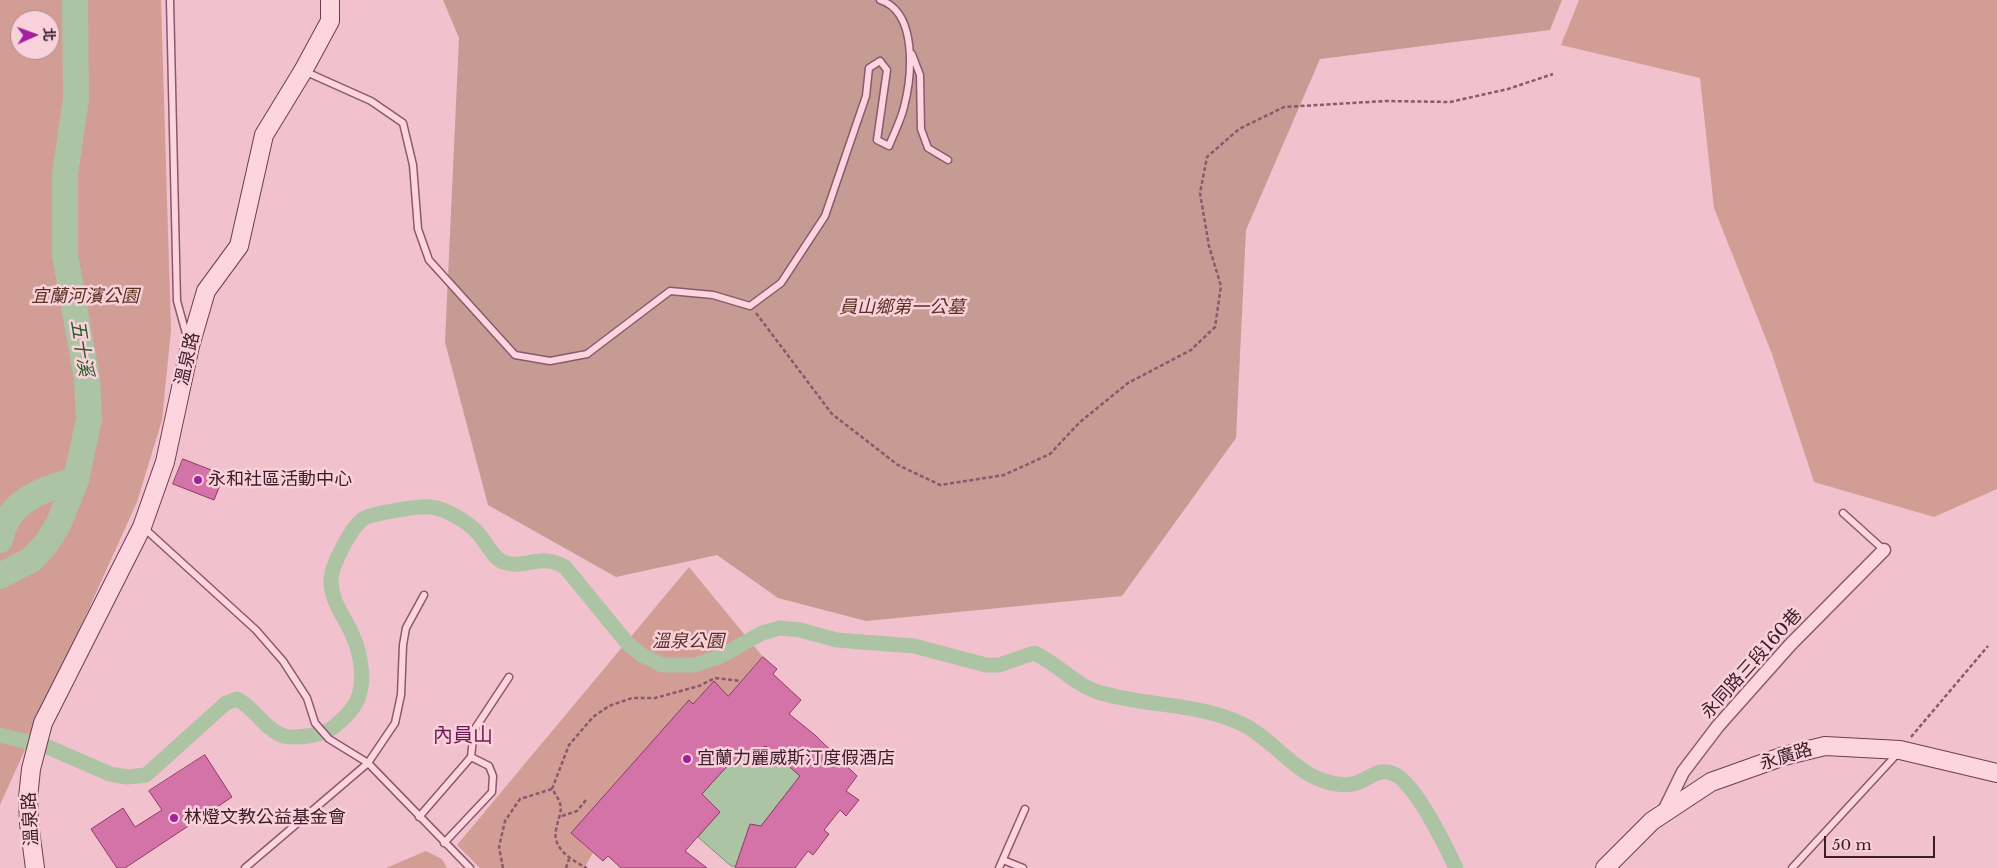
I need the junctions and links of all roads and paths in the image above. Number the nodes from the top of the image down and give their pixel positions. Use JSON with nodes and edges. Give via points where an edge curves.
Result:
{"nodes":[{"id":1,"x":170,"y":0,"type":"edge"},
{"id":2,"x":330,"y":0,"type":"edge"},
{"id":3,"x":880,"y":0,"type":"edge"},
{"id":4,"x":908,"y":43,"type":"junction"},
{"id":5,"x":303,"y":71,"type":"junction"},
{"id":6,"x":1553,"y":74,"type":"dead end"},
{"id":7,"x":948,"y":160,"type":"dead end"},
{"id":8,"x":750,"y":306,"type":"junction"},
{"id":9,"x":190,"y":346,"type":"junction"},
{"id":10,"x":1843,"y":513,"type":"dead end"},
{"id":11,"x":142,"y":527,"type":"junction"},
{"id":12,"x":1884,"y":550,"type":"joint"},
{"id":13,"x":424,"y":595,"type":"dead end"},
{"id":14,"x":1988,"y":646,"type":"dead end"},
{"id":15,"x":509,"y":677,"type":"dead end"},
{"id":16,"x":741,"y":681,"type":"dead end"},
{"id":17,"x":1900,"y":750,"type":"junction"},
{"id":18,"x":471,"y":757,"type":"junction"},
{"id":19,"x":368,"y":763,"type":"junction"},
{"id":20,"x":1997,"y":773,"type":"edge"},
{"id":21,"x":552,"y":789,"type":"junction"},
{"id":22,"x":586,"y":800,"type":"dead end"},
{"id":23,"x":1025,"y":809,"type":"dead end"},
{"id":24,"x":1663,"y":814,"type":"junction"},
{"id":25,"x":562,"y":816,"type":"junction"},
{"id":26,"x":419,"y":817,"type":"junction"},
{"id":27,"x":444,"y":843,"type":"junction"},
{"id":28,"x":569,"y":859,"type":"junction"},
{"id":29,"x":1003,"y":860,"type":"junction"},
{"id":30,"x":35,"y":868,"type":"edge"},
{"id":31,"x":245,"y":868,"type":"edge"},
{"id":32,"x":470,"y":868,"type":"edge"},
{"id":33,"x":503,"y":868,"type":"edge"},
{"id":34,"x":566,"y":868,"type":"edge"},
{"id":35,"x":587,"y":868,"type":"edge"},
{"id":36,"x":999,"y":868,"type":"edge"},
{"id":37,"x":1023,"y":868,"type":"edge"},
{"id":38,"x":1605,"y":868,"type":"edge"},
{"id":39,"x":1792,"y":868,"type":"edge"}],
"edges":[{"from":1,"to":9,"type":"lane","via":[[177,301]]},
{"from":2,"to":5,"type":"street","name":"溫泉路","via":[[330,21]]},
{"from":3,"to":4,"type":"lane","via":[[887,2],[905,23]]},
{"from":4,"to":7,"type":"lane","via":[[920,75],[921,129],[928,148]]},
{"from":4,"to":8,"type":"lane","via":[[911,58],[904,106],[889,146],[877,140],[887,70],[880,62],[869,68],[866,96],[825,216],[781,283]]},
{"from":5,"to":8,"type":"lane","via":[[371,101],[403,123],[414,165],[418,229],[429,260],[515,355],[550,361],[587,354],[670,292],[713,295]]},
{"from":5,"to":9,"type":"street","name":"溫泉路","via":[[264,135],[239,246],[206,291]]},
{"from":6,"to":8,"type":"path","via":[[1508,90],[1450,102],[1386,101],[1284,107],[1239,129],[1207,157],[1200,193],[1220,286],[1215,327],[1190,350],[1128,383],[1080,422],[1050,454],[1004,475],[940,485],[898,465],[832,414]]},
{"from":9,"to":11,"type":"street","name":"溫泉路","via":[[165,462]]},
{"from":10,"to":12,"type":"lane"},
{"from":11,"to":19,"type":"lane","via":[[256,630],[283,661],[307,698],[315,724],[329,739]]},
{"from":11,"to":30,"type":"street","name":"溫泉路","via":[[43,723],[31,769],[29,823]]},
{"from":12,"to":24,"type":"street","name":"永同路三段160巷","via":[[1790,645],[1718,726],[1683,772]]},
{"from":13,"to":19,"type":"lane","via":[[406,628],[401,695],[395,723]]},
{"from":14,"to":17,"type":"path"},
{"from":15,"to":18,"type":"lane","via":[[474,730]]},
{"from":16,"to":21,"type":"path","via":[[715,678],[656,698],[632,698],[609,706],[593,717],[569,745]]},
{"from":17,"to":20,"type":"street","name":"永廣路"},
{"from":17,"to":24,"type":"street","name":"永廣路","via":[[1825,746],[1784,756],[1712,782]]},
{"from":17,"to":39,"type":"lane"},
{"from":18,"to":26,"type":"lane"},
{"from":18,"to":27,"type":"lane","via":[[489,766],[493,776],[492,792]]},
{"from":19,"to":26,"type":"lane"},
{"from":19,"to":31,"type":"lane"},
{"from":21,"to":25,"type":"path","via":[[560,800]]},
{"from":21,"to":33,"type":"path","via":[[520,799],[505,821],[499,848]]},
{"from":22,"to":25,"type":"path","via":[[577,811]]},
{"from":23,"to":29,"type":"lane"},
{"from":24,"to":38,"type":"street","name":"永廣路"},
{"from":25,"to":28,"type":"path","via":[[556,831],[558,844]]},
{"from":26,"to":27,"type":"lane"},
{"from":27,"to":32,"type":"lane"},
{"from":28,"to":34,"type":"path"},
{"from":28,"to":35,"type":"path"},
{"from":29,"to":36,"type":"lane"},
{"from":29,"to":37,"type":"lane"}]}
